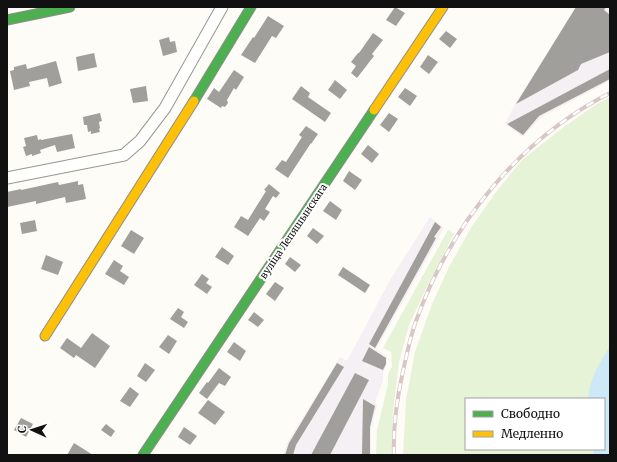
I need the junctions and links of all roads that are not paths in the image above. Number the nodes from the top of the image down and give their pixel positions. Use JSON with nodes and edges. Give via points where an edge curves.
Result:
{"nodes":[{"id":1,"x":70,"y":7,"type":"edge"},
{"id":2,"x":222,"y":7,"type":"edge"},
{"id":3,"x":251,"y":7,"type":"edge"},
{"id":4,"x":443,"y":7,"type":"edge"},
{"id":5,"x":7,"y":20,"type":"edge"},
{"id":6,"x":7,"y":178,"type":"edge"},
{"id":7,"x":45,"y":336,"type":"dead end"},
{"id":8,"x":143,"y":455,"type":"edge"}],
"edges":[{"from":1,"to":5,"type":"street"},
{"from":2,"to":6,"type":"street","via":[[165,108],[130,150],[124,154]]},
{"from":3,"to":7,"type":"street"},
{"from":4,"to":8,"type":"street","name":"вуліца Лепяшынскага"}]}
